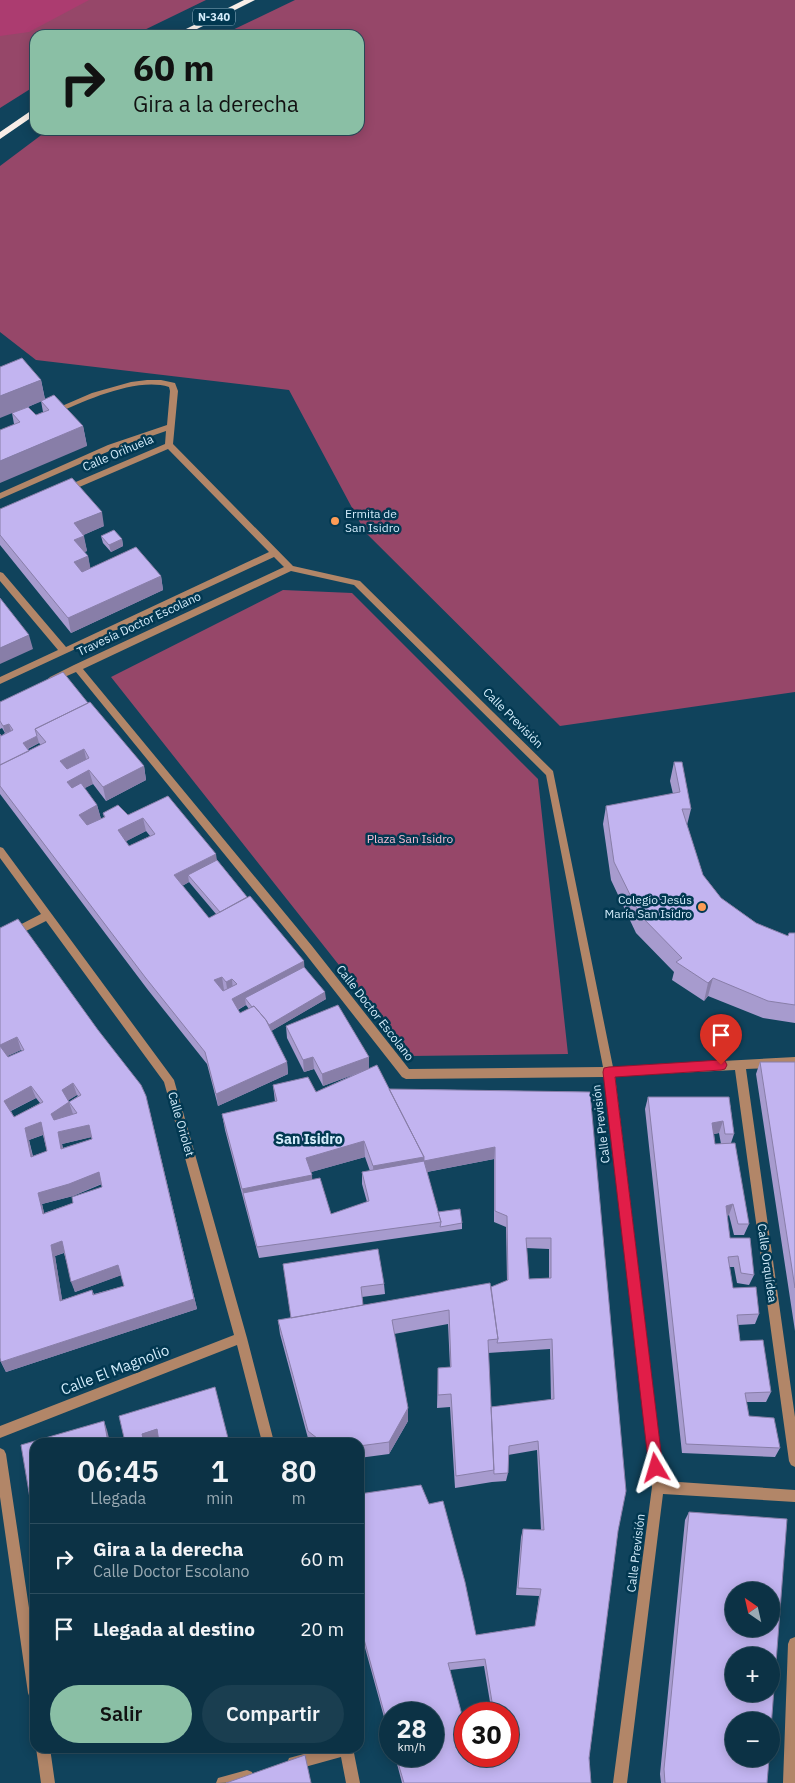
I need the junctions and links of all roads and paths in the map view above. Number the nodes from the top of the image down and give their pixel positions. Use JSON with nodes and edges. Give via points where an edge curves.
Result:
{"nodes":[{"id":1,"x":250,"y":0,"type":"edge"},
{"id":2,"x":188,"y":30,"type":"edge"},
{"id":3,"x":30,"y":115,"type":"edge"},
{"id":4,"x":0,"y":136,"type":"edge"},
{"id":5,"x":44,"y":415,"type":"edge"},
{"id":6,"x":170,"y":428,"type":"junction"},
{"id":7,"x":170,"y":445,"type":"junction"},
{"id":8,"x":62,"y":491,"type":"edge"},
{"id":9,"x":0,"y":496,"type":"edge"},
{"id":10,"x":275,"y":553,"type":"junction"},
{"id":11,"x":290,"y":568,"type":"junction"},
{"id":12,"x":0,"y":575,"type":"edge"},
{"id":13,"x":64,"y":651,"type":"junction"},
{"id":14,"x":77,"y":667,"type":"junction"},
{"id":15,"x":0,"y":681,"type":"edge"},
{"id":16,"x":43,"y":683,"type":"edge"},
{"id":17,"x":0,"y":851,"type":"edge"},
{"id":18,"x":48,"y":916,"type":"junction"},
{"id":19,"x":0,"y":940,"type":"edge"},
{"id":20,"x":795,"y":1062,"type":"edge"},
{"id":21,"x":740,"y":1064,"type":"junction"},
{"id":22,"x":609,"y":1072,"type":"junction"},
{"id":23,"x":241,"y":1338,"type":"junction"},
{"id":24,"x":0,"y":1432,"type":"edge"},
{"id":25,"x":267,"y":1438,"type":"edge"},
{"id":26,"x":0,"y":1454,"type":"edge"},
{"id":27,"x":795,"y":1462,"type":"edge"},
{"id":28,"x":658,"y":1487,"type":"junction"},
{"id":29,"x":795,"y":1496,"type":"edge"},
{"id":30,"x":795,"y":1644,"type":"edge"},
{"id":31,"x":30,"y":1659,"type":"edge"},
{"id":32,"x":44,"y":1753,"type":"edge"},
{"id":33,"x":329,"y":1753,"type":"edge"},
{"id":34,"x":347,"y":1753,"type":"edge"},
{"id":35,"x":280,"y":1767,"type":"edge"},
{"id":36,"x":261,"y":1772,"type":"edge"},
{"id":37,"x":48,"y":1783,"type":"edge"},
{"id":38,"x":223,"y":1783,"type":"edge"},
{"id":39,"x":353,"y":1783,"type":"edge"},
{"id":40,"x":620,"y":1783,"type":"edge"},
{"id":41,"x":790,"y":1783,"type":"edge"}],
"edges":[{"from":1,"to":2,"type":"highway","number":"N-340"},
{"from":3,"to":4,"type":"highway"},
{"from":5,"to":6,"type":"street","via":[[135,385],[166,382],[172,385],[174,392]]},
{"from":6,"to":7,"type":"street"},
{"from":6,"to":9,"type":"street","via":[[111,447]]},
{"from":7,"to":8,"type":"street","name":"Calle Orihuela"},
{"from":7,"to":10,"type":"street","name":"Calle Orihuela"},
{"from":10,"to":11,"type":"street","name":"Calle Orihuela"},
{"from":10,"to":13,"type":"street"},
{"from":11,"to":14,"type":"street","name":"Travesía Doctor Escolano"},
{"from":11,"to":22,"type":"street","name":"Calle Previsión","via":[[357,583],[550,774]]},
{"from":12,"to":13,"type":"street"},
{"from":13,"to":15,"type":"street"},
{"from":14,"to":16,"type":"street","name":"Travesía Doctor Escolano"},
{"from":14,"to":22,"type":"street","name":"Calle Doctor Escolano","via":[[308,948],[406,1074]]},
{"from":17,"to":18,"type":"street","name":"Calle Oriolet"},
{"from":18,"to":19,"type":"street"},
{"from":18,"to":23,"type":"street","name":"Calle Oriolet","via":[[169,1080]]},
{"from":20,"to":21,"type":"street","name":"Calle Doctor Escolano"},
{"from":21,"to":22,"type":"street","name":"Calle Doctor Escolano"},
{"from":21,"to":27,"type":"street","name":"Calle Orquídea"},
{"from":22,"to":28,"type":"street","name":"Calle Previsión"},
{"from":23,"to":24,"type":"street","name":"Calle El Magnolio"},
{"from":23,"to":25,"type":"street","name":"Calle Oriolet"},
{"from":26,"to":31,"type":"street"},
{"from":28,"to":29,"type":"street"},
{"from":28,"to":40,"type":"street","name":"Calle Previsión"},
{"from":30,"to":41,"type":"street"},
{"from":32,"to":37,"type":"street"},
{"from":33,"to":35,"type":"street"},
{"from":34,"to":39,"type":"street"},
{"from":36,"to":38,"type":"street"}]}
